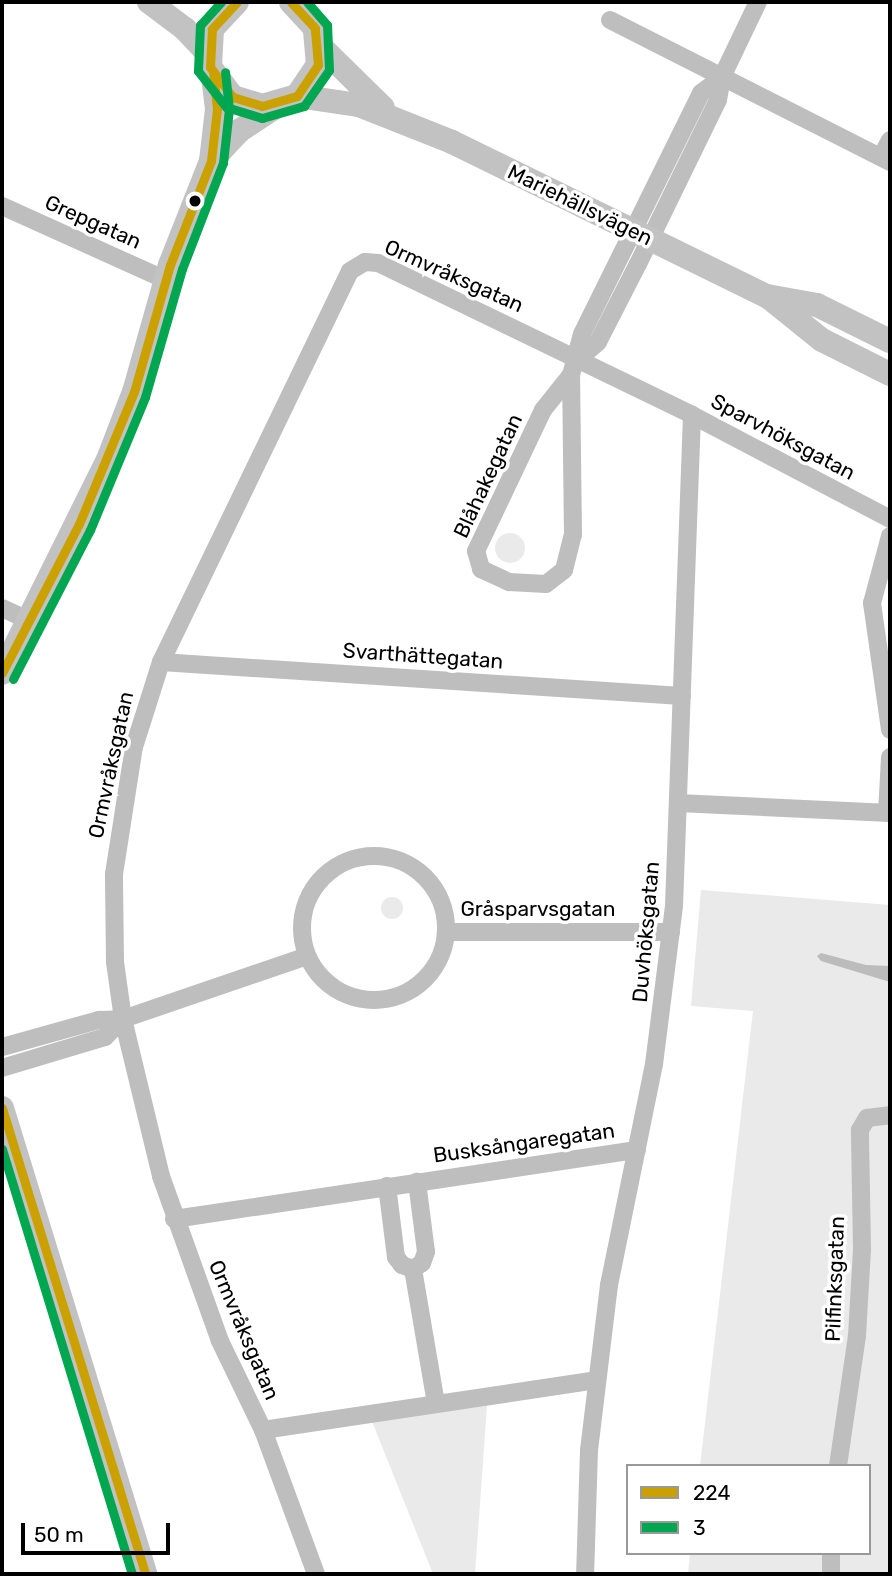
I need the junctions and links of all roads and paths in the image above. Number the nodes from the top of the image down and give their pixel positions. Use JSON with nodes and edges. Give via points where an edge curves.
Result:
{"nodes":[{"id":1,"x":149,"y":2,"type":"edge"},
{"id":2,"x":229,"y":2,"type":"edge"},
{"id":3,"x":758,"y":2,"type":"edge"},
{"id":4,"x":301,"y":5,"type":"edge"},
{"id":5,"x":610,"y":20,"type":"dead end"},
{"id":6,"x":320,"y":46,"type":"junction"},
{"id":7,"x":210,"y":63,"type":"junction"},
{"id":8,"x":722,"y":77,"type":"junction"},
{"id":9,"x":288,"y":100,"type":"junction"},
{"id":10,"x":392,"y":115,"type":"junction"},
{"id":11,"x":890,"y":140,"type":"edge"},
{"id":12,"x":886,"y":160,"type":"edge"},
{"id":13,"x":211,"y":161,"type":"junction"},
{"id":14,"x":2,"y":206,"type":"edge"},
{"id":15,"x":642,"y":234,"type":"junction"},
{"id":16,"x":166,"y":280,"type":"junction"},
{"id":17,"x":767,"y":296,"type":"junction"},
{"id":18,"x":890,"y":341,"type":"edge"},
{"id":19,"x":575,"y":367,"type":"junction"},
{"id":20,"x":890,"y":374,"type":"edge"},
{"id":21,"x":692,"y":415,"type":"junction"},
{"id":22,"x":890,"y":519,"type":"edge"},
{"id":23,"x":890,"y":536,"type":"edge"},
{"id":24,"x":2,"y":608,"type":"edge"},
{"id":25,"x":16,"y":630,"type":"edge"},
{"id":26,"x":161,"y":662,"type":"junction"},
{"id":27,"x":2,"y":673,"type":"edge"},
{"id":28,"x":682,"y":696,"type":"junction"},
{"id":29,"x":890,"y":730,"type":"edge"},
{"id":30,"x":890,"y":757,"type":"edge"},
{"id":31,"x":678,"y":803,"type":"junction"},
{"id":32,"x":889,"y":813,"type":"edge"},
{"id":33,"x":446,"y":932,"type":"junction"},
{"id":34,"x":671,"y":932,"type":"junction"},
{"id":35,"x":307,"y":956,"type":"junction"},
{"id":36,"x":123,"y":1019,"type":"junction"},
{"id":37,"x":2,"y":1047,"type":"edge"},
{"id":38,"x":2,"y":1068,"type":"edge"},
{"id":39,"x":2,"y":1108,"type":"edge"},
{"id":40,"x":890,"y":1115,"type":"edge"},
{"id":41,"x":638,"y":1150,"type":"junction"},
{"id":42,"x":418,"y":1182,"type":"junction"},
{"id":43,"x":387,"y":1186,"type":"junction"},
{"id":44,"x":174,"y":1219,"type":"junction"},
{"id":45,"x":413,"y":1269,"type":"junction"},
{"id":46,"x":596,"y":1380,"type":"junction"},
{"id":47,"x":436,"y":1404,"type":"junction"},
{"id":48,"x":263,"y":1430,"type":"junction"},
{"id":49,"x":838,"y":1464,"type":"edge"},
{"id":50,"x":831,"y":1555,"type":"edge"},
{"id":51,"x":145,"y":1574,"type":"edge"},
{"id":52,"x":316,"y":1574,"type":"edge"},
{"id":53,"x":585,"y":1574,"type":"edge"},
{"id":54,"x":831,"y":1574,"type":"edge"}],
"edges":[{"from":1,"to":7,"type":"street","name":"Mariehällsvägen","via":[[185,29]]},
{"from":2,"to":7,"type":"street","via":[[216,22]]},
{"from":3,"to":8,"type":"street"},
{"from":4,"to":6,"type":"street","name":"Mariehällsvägen"},
{"from":5,"to":8,"type":"street"},
{"from":6,"to":9,"type":"street","via":[[316,71]]},
{"from":6,"to":10,"type":"street","name":"Mariehällsvägen","via":[[356,86]]},
{"from":7,"to":9,"type":"street","name":"Mariehällsvägen","via":[[239,101]]},
{"from":7,"to":13,"type":"street","via":[[218,109]]},
{"from":8,"to":12,"type":"street"},
{"from":8,"to":15,"type":"street","via":[[701,93]]},
{"from":9,"to":10,"type":"street","name":"Mariehällsvägen"},
{"from":9,"to":13,"type":"street","via":[[239,131]]},
{"from":10,"to":15,"type":"street","name":"Mariehällsvägen"},
{"from":11,"to":12,"type":"street"},
{"from":13,"to":16,"type":"street"},
{"from":14,"to":16,"type":"street","name":"Grepgatan"},
{"from":15,"to":17,"type":"street","name":"Mariehällsvägen"},
{"from":15,"to":19,"type":"street","via":[[582,334]]},
{"from":16,"to":25,"type":"street","via":[[109,457]]},
{"from":17,"to":18,"type":"street","name":"Mariehällsvägen","via":[[817,305]]},
{"from":17,"to":20,"type":"street","name":"Mariehällsvägen","via":[[821,340]]},
{"from":19,"to":19,"type":"street","name":"Blåhakegatan","via":[[573,535],[564,570],[546,584],[492,576],[477,562],[481,538],[543,410]]},
{"from":19,"to":21,"type":"street"},
{"from":19,"to":26,"type":"street","name":"Ormvråksgatan","via":[[378,263],[365,262],[350,271]]},
{"from":21,"to":22,"type":"street","name":"Sparvhöksgatan"},
{"from":21,"to":28,"type":"street","name":"Duvhöksgatan"},
{"from":23,"to":29,"type":"street","via":[[872,603]]},
{"from":24,"to":25,"type":"street"},
{"from":25,"to":27,"type":"street"},
{"from":26,"to":28,"type":"street","name":"Svarthättegatan"},
{"from":26,"to":36,"type":"street","name":"Ormvråksgatan","via":[[134,747],[118,825],[113,916]]},
{"from":28,"to":31,"type":"street","name":"Duvhöksgatan"},
{"from":30,"to":32,"type":"street"},
{"from":31,"to":32,"type":"street"},
{"from":31,"to":34,"type":"street","name":"Duvhöksgatan"},
{"from":33,"to":34,"type":"street","name":"Gråsparvsgatan"},
{"from":33,"to":35,"type":"street","name":"Gråsparvsgatan","via":[[430,973],[393,998],[363,1000],[339,992],[320,977]]},
{"from":33,"to":35,"type":"street","name":"Gråsparvsgatan","via":[[441,902],[424,877],[398,860],[369,856],[327,873],[308,897],[301,926]]},
{"from":34,"to":41,"type":"street","name":"Duvhöksgatan"},
{"from":35,"to":36,"type":"street"},
{"from":36,"to":37,"type":"street","via":[[99,1020]]},
{"from":36,"to":38,"type":"street","via":[[105,1037]]},
{"from":36,"to":44,"type":"street","name":"Ormvråksgatan"},
{"from":39,"to":51,"type":"street"},
{"from":40,"to":49,"type":"street","name":"Pilfinksgatan","via":[[867,1118],[860,1130],[862,1250],[857,1336]]},
{"from":41,"to":42,"type":"street","name":"Busksångaregatan"},
{"from":41,"to":46,"type":"street","name":"Duvhöksgatan","via":[[608,1285]]},
{"from":42,"to":43,"type":"street","name":"Busksångaregatan"},
{"from":42,"to":45,"type":"street","name":"Busksångaregatan","via":[[426,1252],[422,1263]]},
{"from":43,"to":44,"type":"street","name":"Busksångaregatan"},
{"from":43,"to":45,"type":"street","via":[[396,1256],[404,1267]]},
{"from":44,"to":48,"type":"street","name":"Ormvråksgatan","via":[[220,1341]]},
{"from":45,"to":47,"type":"street"},
{"from":46,"to":47,"type":"street"},
{"from":46,"to":53,"type":"street","name":"Duvhöksgatan"},
{"from":47,"to":48,"type":"street"},
{"from":48,"to":52,"type":"street","name":"Ormvråksgatan"},
{"from":50,"to":54,"type":"street"}]}
